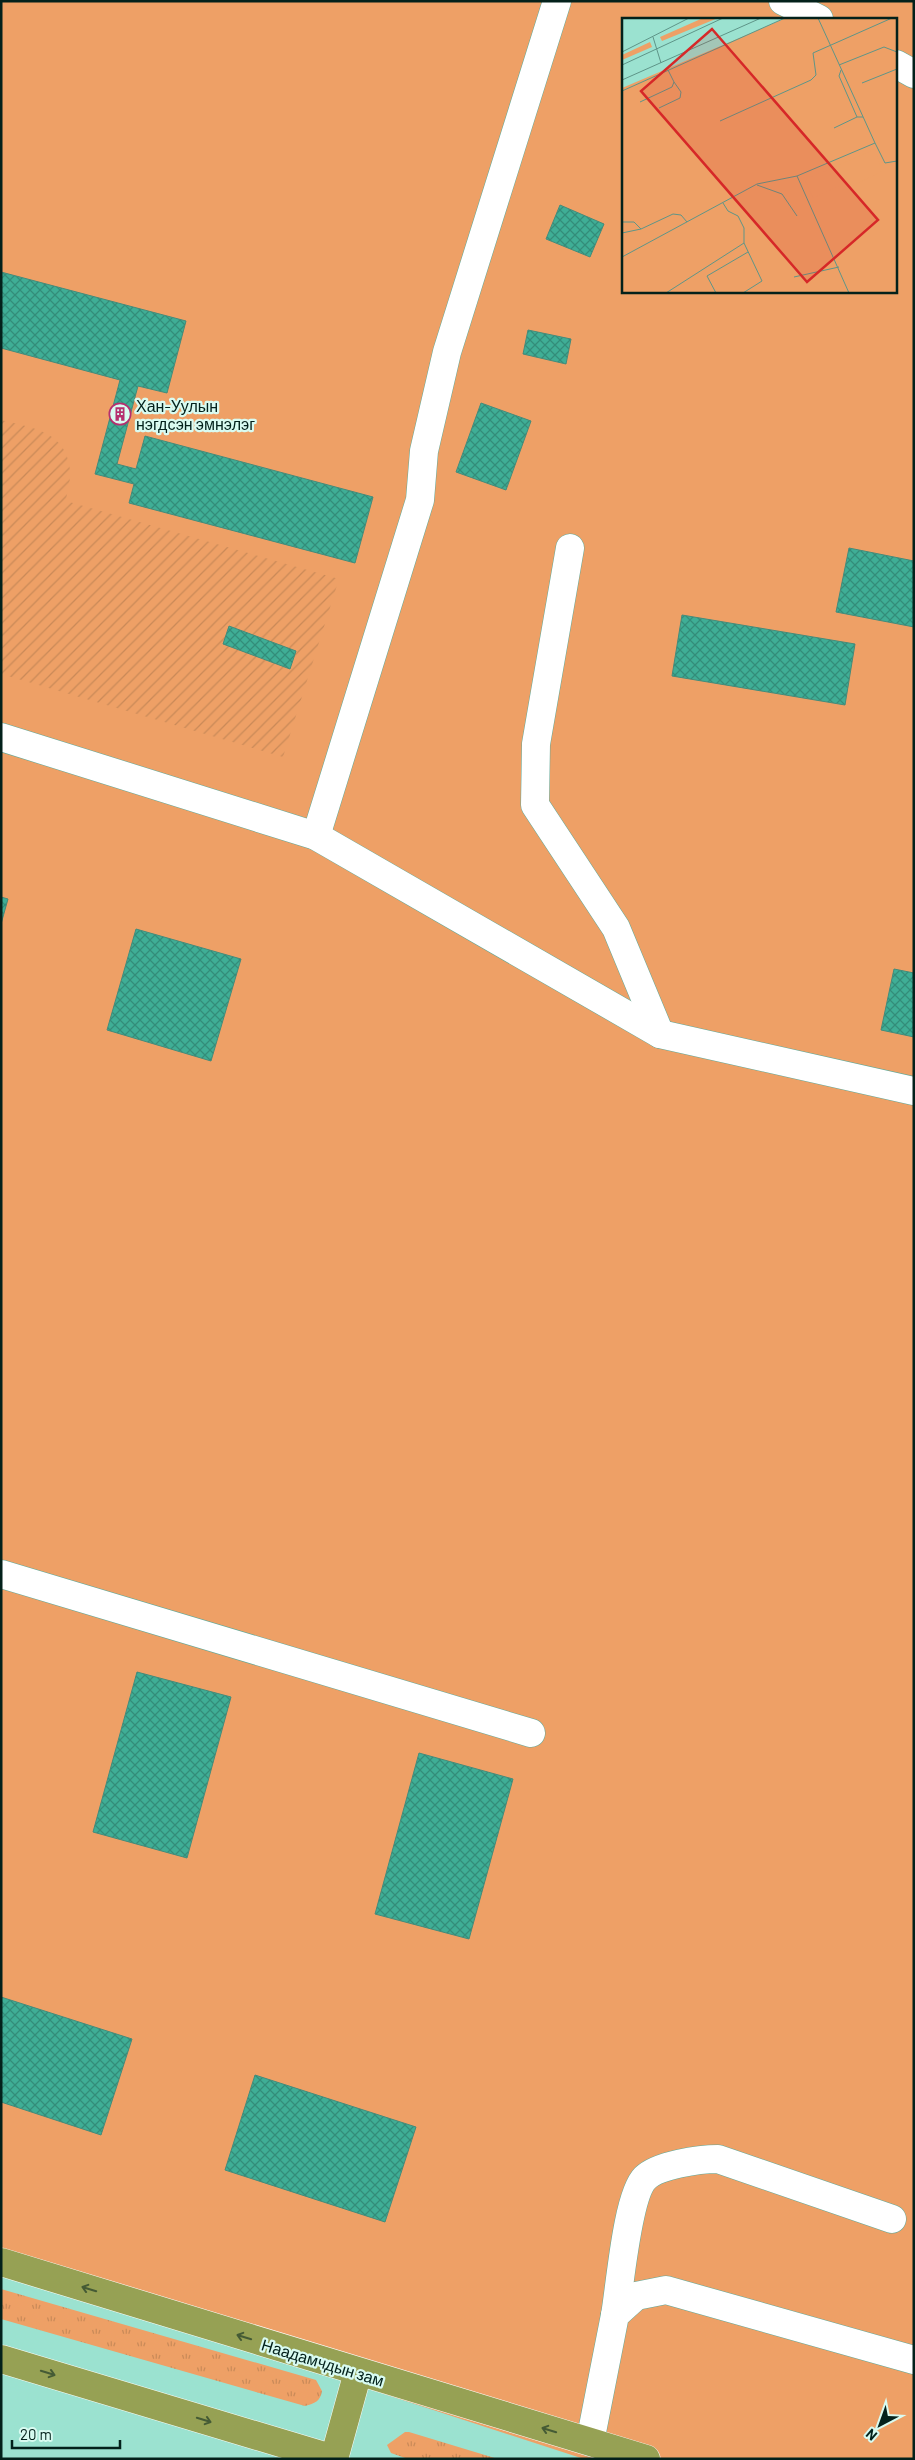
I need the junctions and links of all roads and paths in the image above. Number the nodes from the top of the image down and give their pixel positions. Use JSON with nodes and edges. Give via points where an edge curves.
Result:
{"nodes":[{"id":1,"x":557,"y":1,"type":"edge"},
{"id":2,"x":783,"y":1,"type":"edge"},
{"id":3,"x":817,"y":18,"type":"edge"},
{"id":4,"x":898,"y":65,"type":"edge"},
{"id":5,"x":914,"y":74,"type":"edge"},
{"id":6,"x":570,"y":548,"type":"dead end"},
{"id":7,"x":1,"y":737,"type":"edge"},
{"id":8,"x":316,"y":836,"type":"junction"},
{"id":9,"x":660,"y":1034,"type":"junction"},
{"id":10,"x":914,"y":1091,"type":"edge"},
{"id":11,"x":1,"y":1574,"type":"edge"},
{"id":12,"x":531,"y":1733,"type":"dead end"},
{"id":13,"x":892,"y":2220,"type":"dead end"},
{"id":14,"x":1,"y":2262,"type":"edge"},
{"id":15,"x":615,"y":2315,"type":"junction"},
{"id":16,"x":1,"y":2359,"type":"edge"},
{"id":17,"x":914,"y":2360,"type":"edge"},
{"id":18,"x":358,"y":2372,"type":"junction"},
{"id":19,"x":590,"y":2442,"type":"junction"},
{"id":20,"x":334,"y":2459,"type":"edge"},
{"id":21,"x":646,"y":2459,"type":"edge"}],
"edges":[{"from":1,"to":8,"type":"street","via":[[447,352],[424,451],[420,500]]},
{"from":2,"to":3,"type":"street"},
{"from":4,"to":5,"type":"street"},
{"from":6,"to":9,"type":"street","via":[[536,744],[535,805],[616,928]]},
{"from":7,"to":8,"type":"street"},
{"from":8,"to":9,"type":"street"},
{"from":9,"to":10,"type":"street"},
{"from":11,"to":12,"type":"street"},
{"from":13,"to":15,"type":"street","via":[[718,2159],[674,2164],[645,2178],[633,2199]]},
{"from":18,"to":14,"type":"highway","name":"Наадамчдын зам","one_way":true},
{"from":15,"to":17,"type":"street","via":[[636,2296],[666,2290]]},
{"from":15,"to":19,"type":"street"},
{"from":16,"to":20,"type":"highway","one_way":true},
{"from":19,"to":18,"type":"highway","name":"Наадамчдын зам","one_way":true},
{"from":18,"to":20,"type":"highway"},
{"from":19,"to":21,"type":"highway","name":"Наадамчдын зам"}]}
